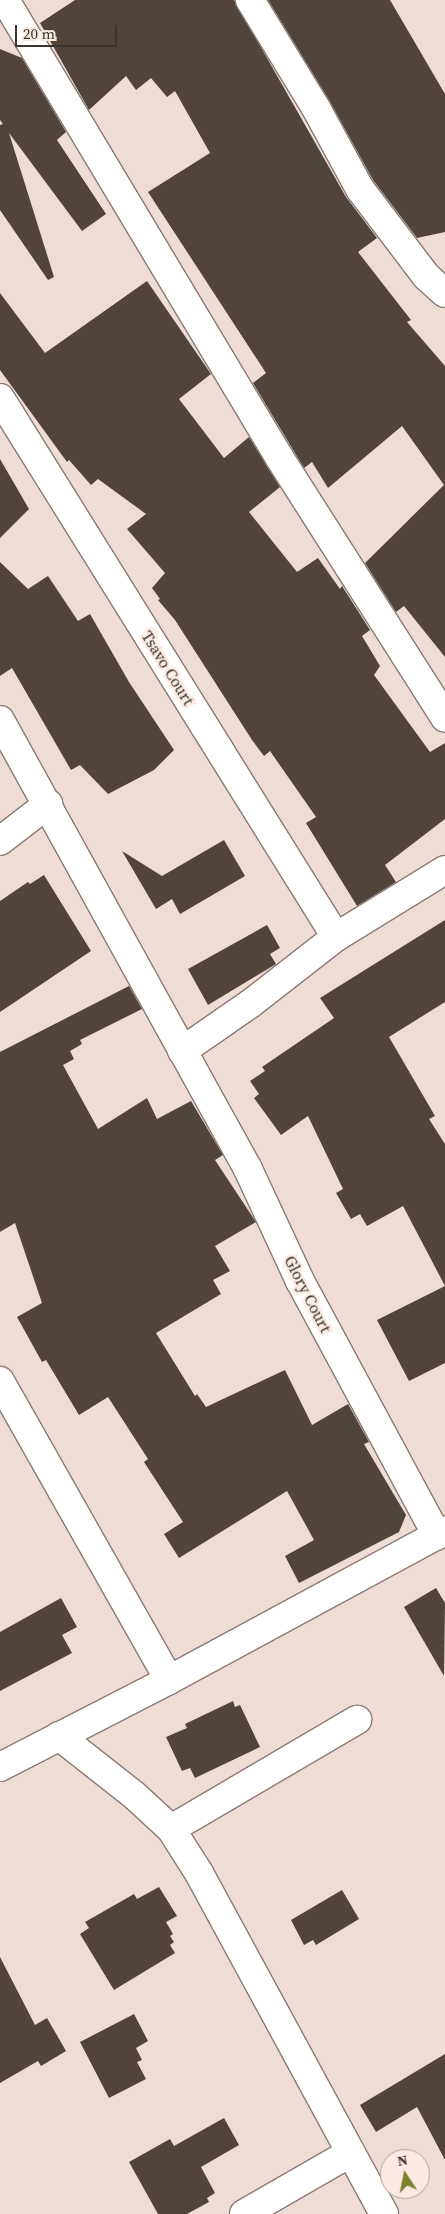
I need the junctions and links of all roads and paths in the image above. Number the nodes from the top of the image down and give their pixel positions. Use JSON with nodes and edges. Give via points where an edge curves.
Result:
{"nodes":[{"id":1,"x":5,"y":0,"type":"edge"},
{"id":2,"x":250,"y":0,"type":"edge"},
{"id":3,"x":445,"y":293,"type":"edge"},
{"id":4,"x":0,"y":398,"type":"edge"},
{"id":5,"x":445,"y":718,"type":"edge"},
{"id":6,"x":0,"y":720,"type":"edge"},
{"id":7,"x":48,"y":804,"type":"junction"},
{"id":8,"x":0,"y":841,"type":"edge"},
{"id":9,"x":445,"y":870,"type":"edge"},
{"id":10,"x":336,"y":937,"type":"junction"},
{"id":11,"x":182,"y":1052,"type":"junction"},
{"id":12,"x":0,"y":1381,"type":"edge"},
{"id":13,"x":441,"y":1533,"type":"edge"},
{"id":14,"x":169,"y":1680,"type":"junction"},
{"id":15,"x":357,"y":1720,"type":"dead end"},
{"id":16,"x":59,"y":1736,"type":"junction"},
{"id":17,"x":0,"y":1767,"type":"edge"},
{"id":18,"x":171,"y":1829,"type":"junction"},
{"id":19,"x":350,"y":2153,"type":"junction"},
{"id":20,"x":244,"y":2214,"type":"edge"},
{"id":21,"x":384,"y":2214,"type":"edge"}],
"edges":[{"from":1,"to":5,"type":"street","via":[[278,457]]},
{"from":2,"to":3,"type":"street","via":[[316,108],[360,189],[426,276]]},
{"from":4,"to":10,"type":"street","name":"Tsavo Court"},
{"from":6,"to":7,"type":"street","name":"Glory Court"},
{"from":7,"to":8,"type":"street"},
{"from":7,"to":11,"type":"street","name":"Glory Court"},
{"from":9,"to":10,"type":"street"},
{"from":10,"to":11,"type":"street"},
{"from":11,"to":13,"type":"street","name":"Glory Court","via":[[248,1169],[300,1281]]},
{"from":12,"to":14,"type":"street"},
{"from":13,"to":14,"type":"street"},
{"from":14,"to":16,"type":"street"},
{"from":15,"to":18,"type":"street"},
{"from":16,"to":17,"type":"street"},
{"from":16,"to":18,"type":"street","via":[[134,1795]]},
{"from":18,"to":19,"type":"street","via":[[199,1873]]},
{"from":19,"to":20,"type":"street"},
{"from":19,"to":21,"type":"street"}]}
